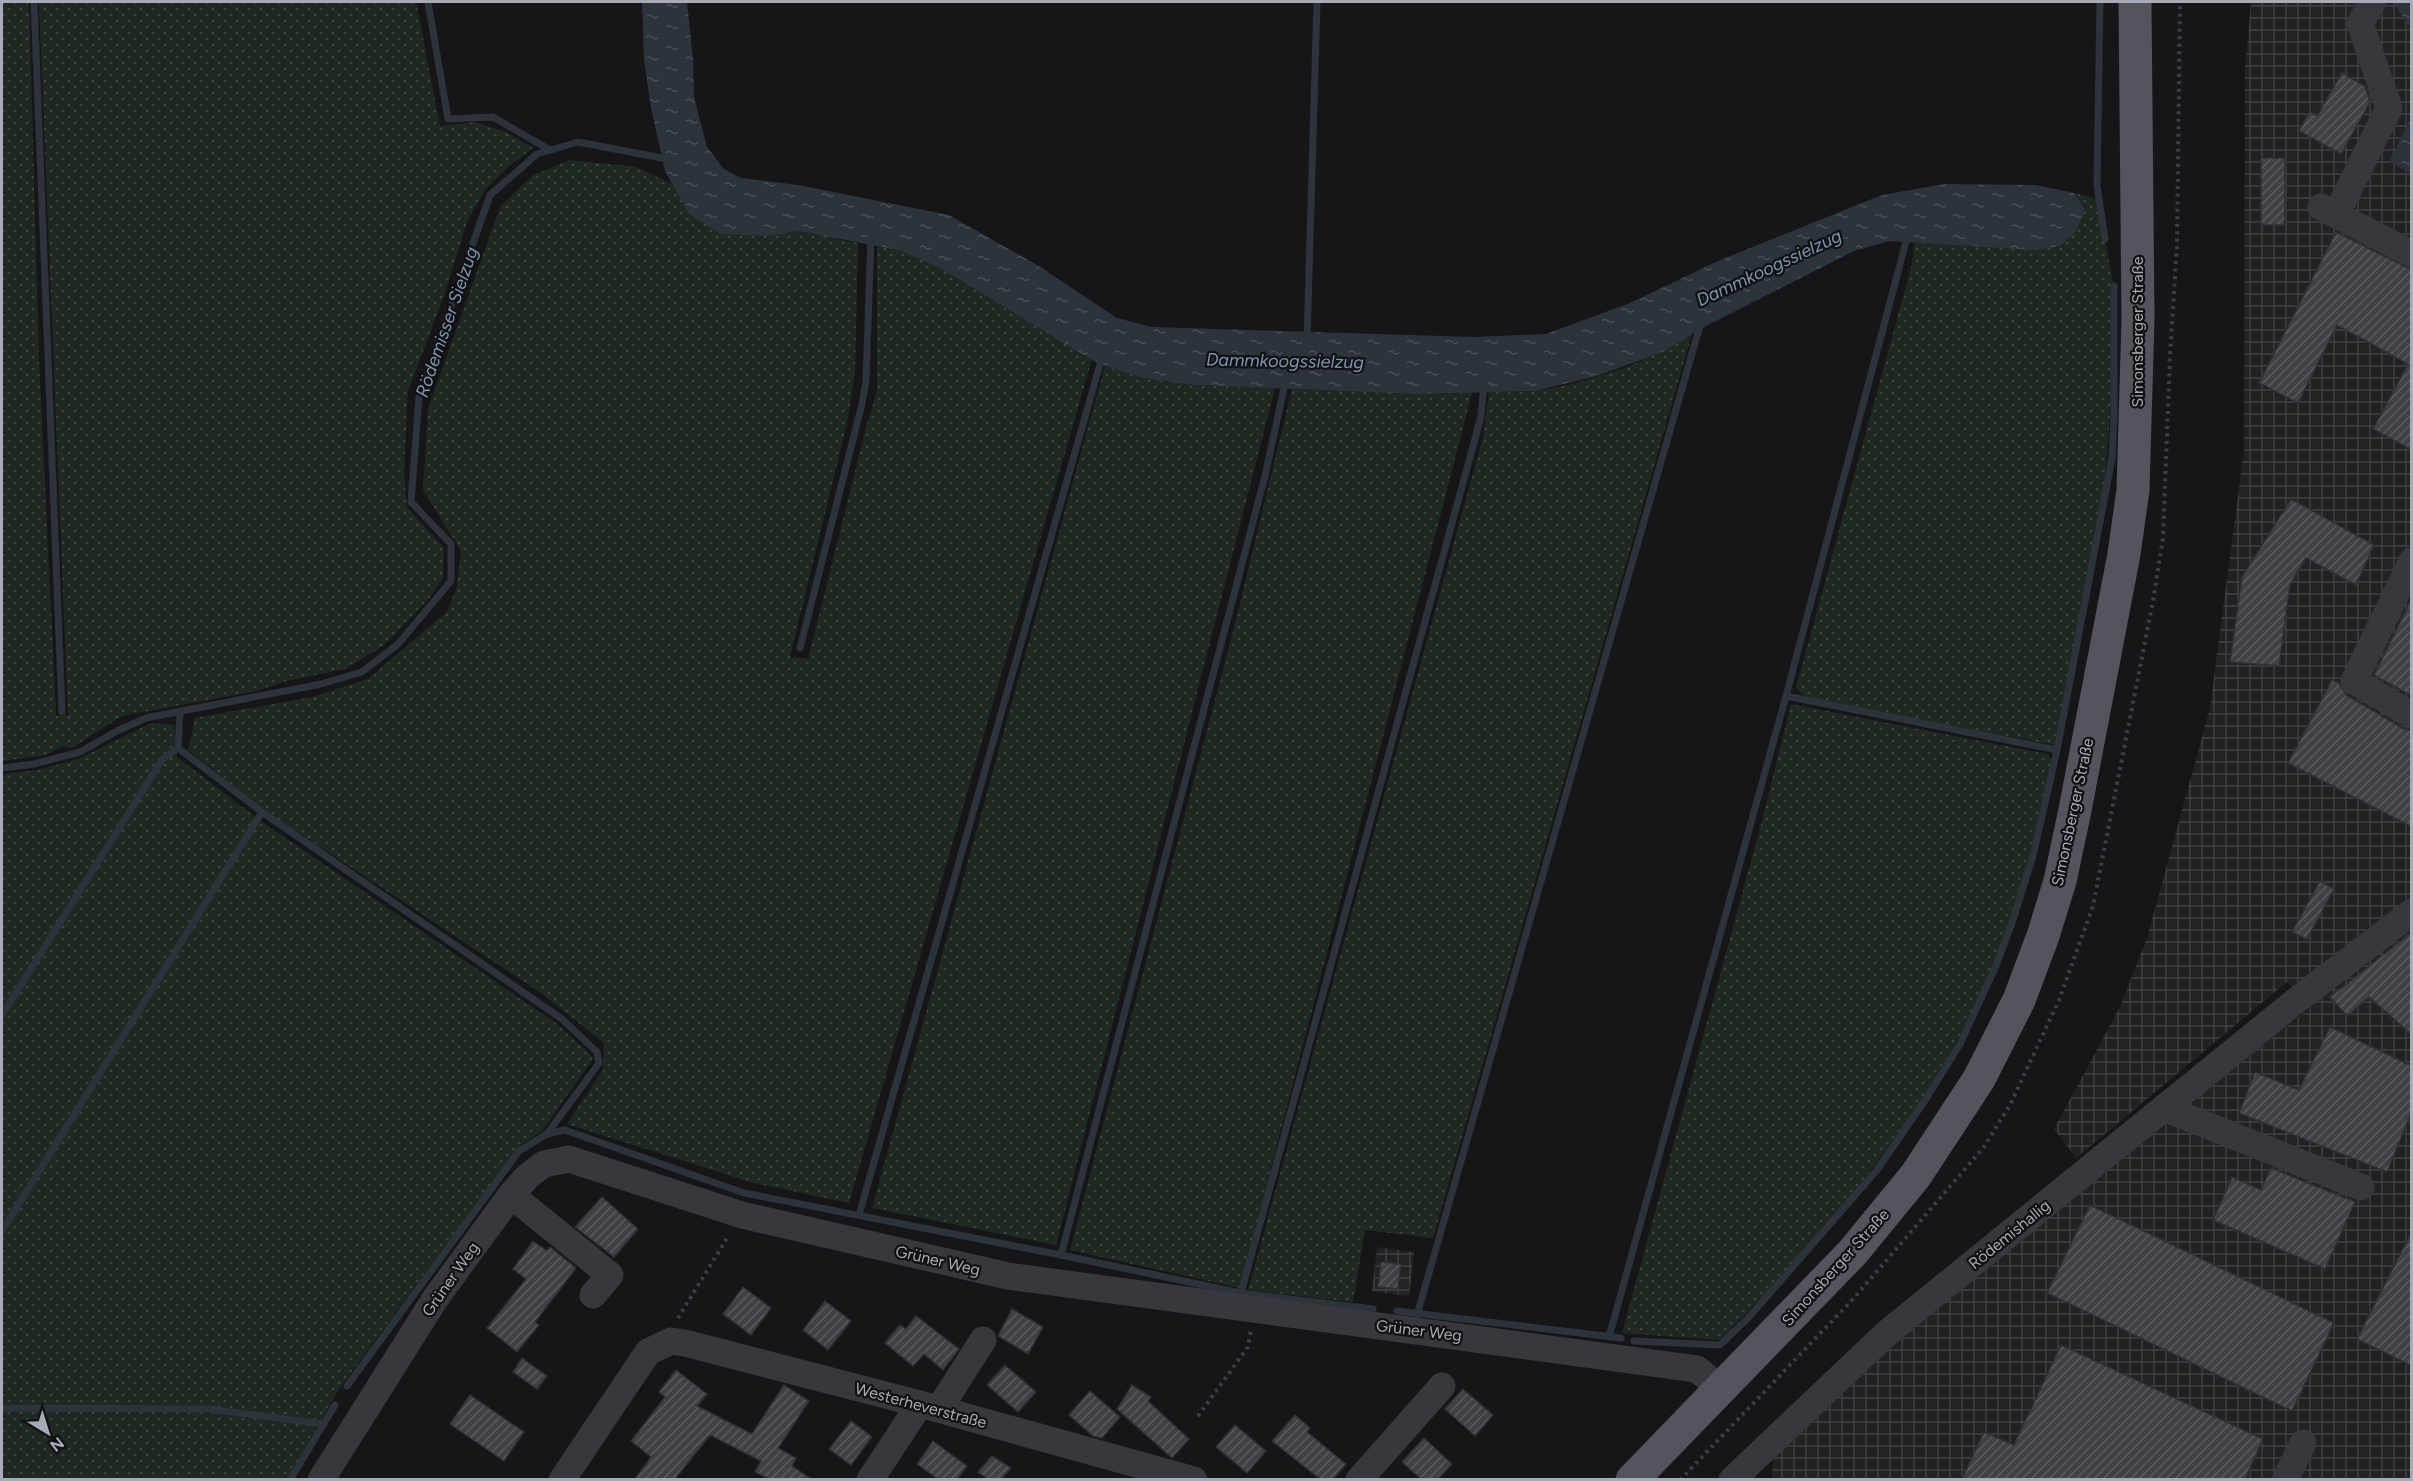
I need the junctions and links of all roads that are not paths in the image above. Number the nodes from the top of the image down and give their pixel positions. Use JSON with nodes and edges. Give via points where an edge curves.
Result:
{"nodes":[{"id":1,"x":2135,"y":2,"type":"edge"},
{"id":2,"x":2373,"y":2,"type":"edge"},
{"id":3,"x":2412,"y":254,"type":"edge"},
{"id":4,"x":2412,"y":561,"type":"edge"},
{"id":5,"x":2412,"y":715,"type":"edge"},
{"id":6,"x":2412,"y":912,"type":"edge"},
{"id":7,"x":2164,"y":1108,"type":"junction"},
{"id":8,"x":2361,"y":1187,"type":"dead end"},
{"id":9,"x":511,"y":1195,"type":"junction"},
{"id":10,"x":593,"y":1295,"type":"dead end"},
{"id":11,"x":983,"y":1340,"type":"dead end"},
{"id":12,"x":1442,"y":1386,"type":"dead end"},
{"id":13,"x":1720,"y":1388,"type":"junction"},
{"id":14,"x":929,"y":1407,"type":"junction"},
{"id":15,"x":2303,"y":1443,"type":"dead end"},
{"id":16,"x":321,"y":1479,"type":"edge"},
{"id":17,"x":562,"y":1479,"type":"edge"},
{"id":18,"x":870,"y":1479,"type":"edge"},
{"id":19,"x":1194,"y":1479,"type":"edge"},
{"id":20,"x":1359,"y":1479,"type":"edge"},
{"id":21,"x":1632,"y":1479,"type":"edge"},
{"id":22,"x":1732,"y":1479,"type":"edge"},
{"id":23,"x":2285,"y":1479,"type":"edge"}],
"edges":[{"from":1,"to":13,"type":"main road","name":"Simonsberger Straße","via":[[2138,319],[2133,490],[2075,810],[2043,936],[2019,1000],[1979,1079],[1916,1174],[1853,1252]]},
{"from":2,"to":3,"type":"street","via":[[2360,23],[2389,108],[2328,211]]},
{"from":4,"to":5,"type":"street","via":[[2354,681]]},
{"from":6,"to":7,"type":"street","name":"Rödemishallig"},
{"from":7,"to":8,"type":"street"},
{"from":7,"to":22,"type":"street","name":"Rödemishallig","via":[[1887,1333]]},
{"from":9,"to":10,"type":"street","via":[[610,1275]]},
{"from":9,"to":13,"type":"street","name":"Grüner Weg","via":[[544,1164],[569,1159],[742,1215],[1008,1276],[1697,1369]]},
{"from":9,"to":16,"type":"street","name":"Grüner Weg","via":[[435,1299]]},
{"from":11,"to":14,"type":"street"},
{"from":12,"to":20,"type":"street"},
{"from":13,"to":21,"type":"main road","name":"Simonsberger Straße"},
{"from":14,"to":17,"type":"street","name":"Westerheverstraße","via":[[685,1343],[660,1347]]},
{"from":14,"to":18,"type":"street"},
{"from":14,"to":19,"type":"street","name":"Westerheverstraße"},
{"from":15,"to":23,"type":"street"}]}
